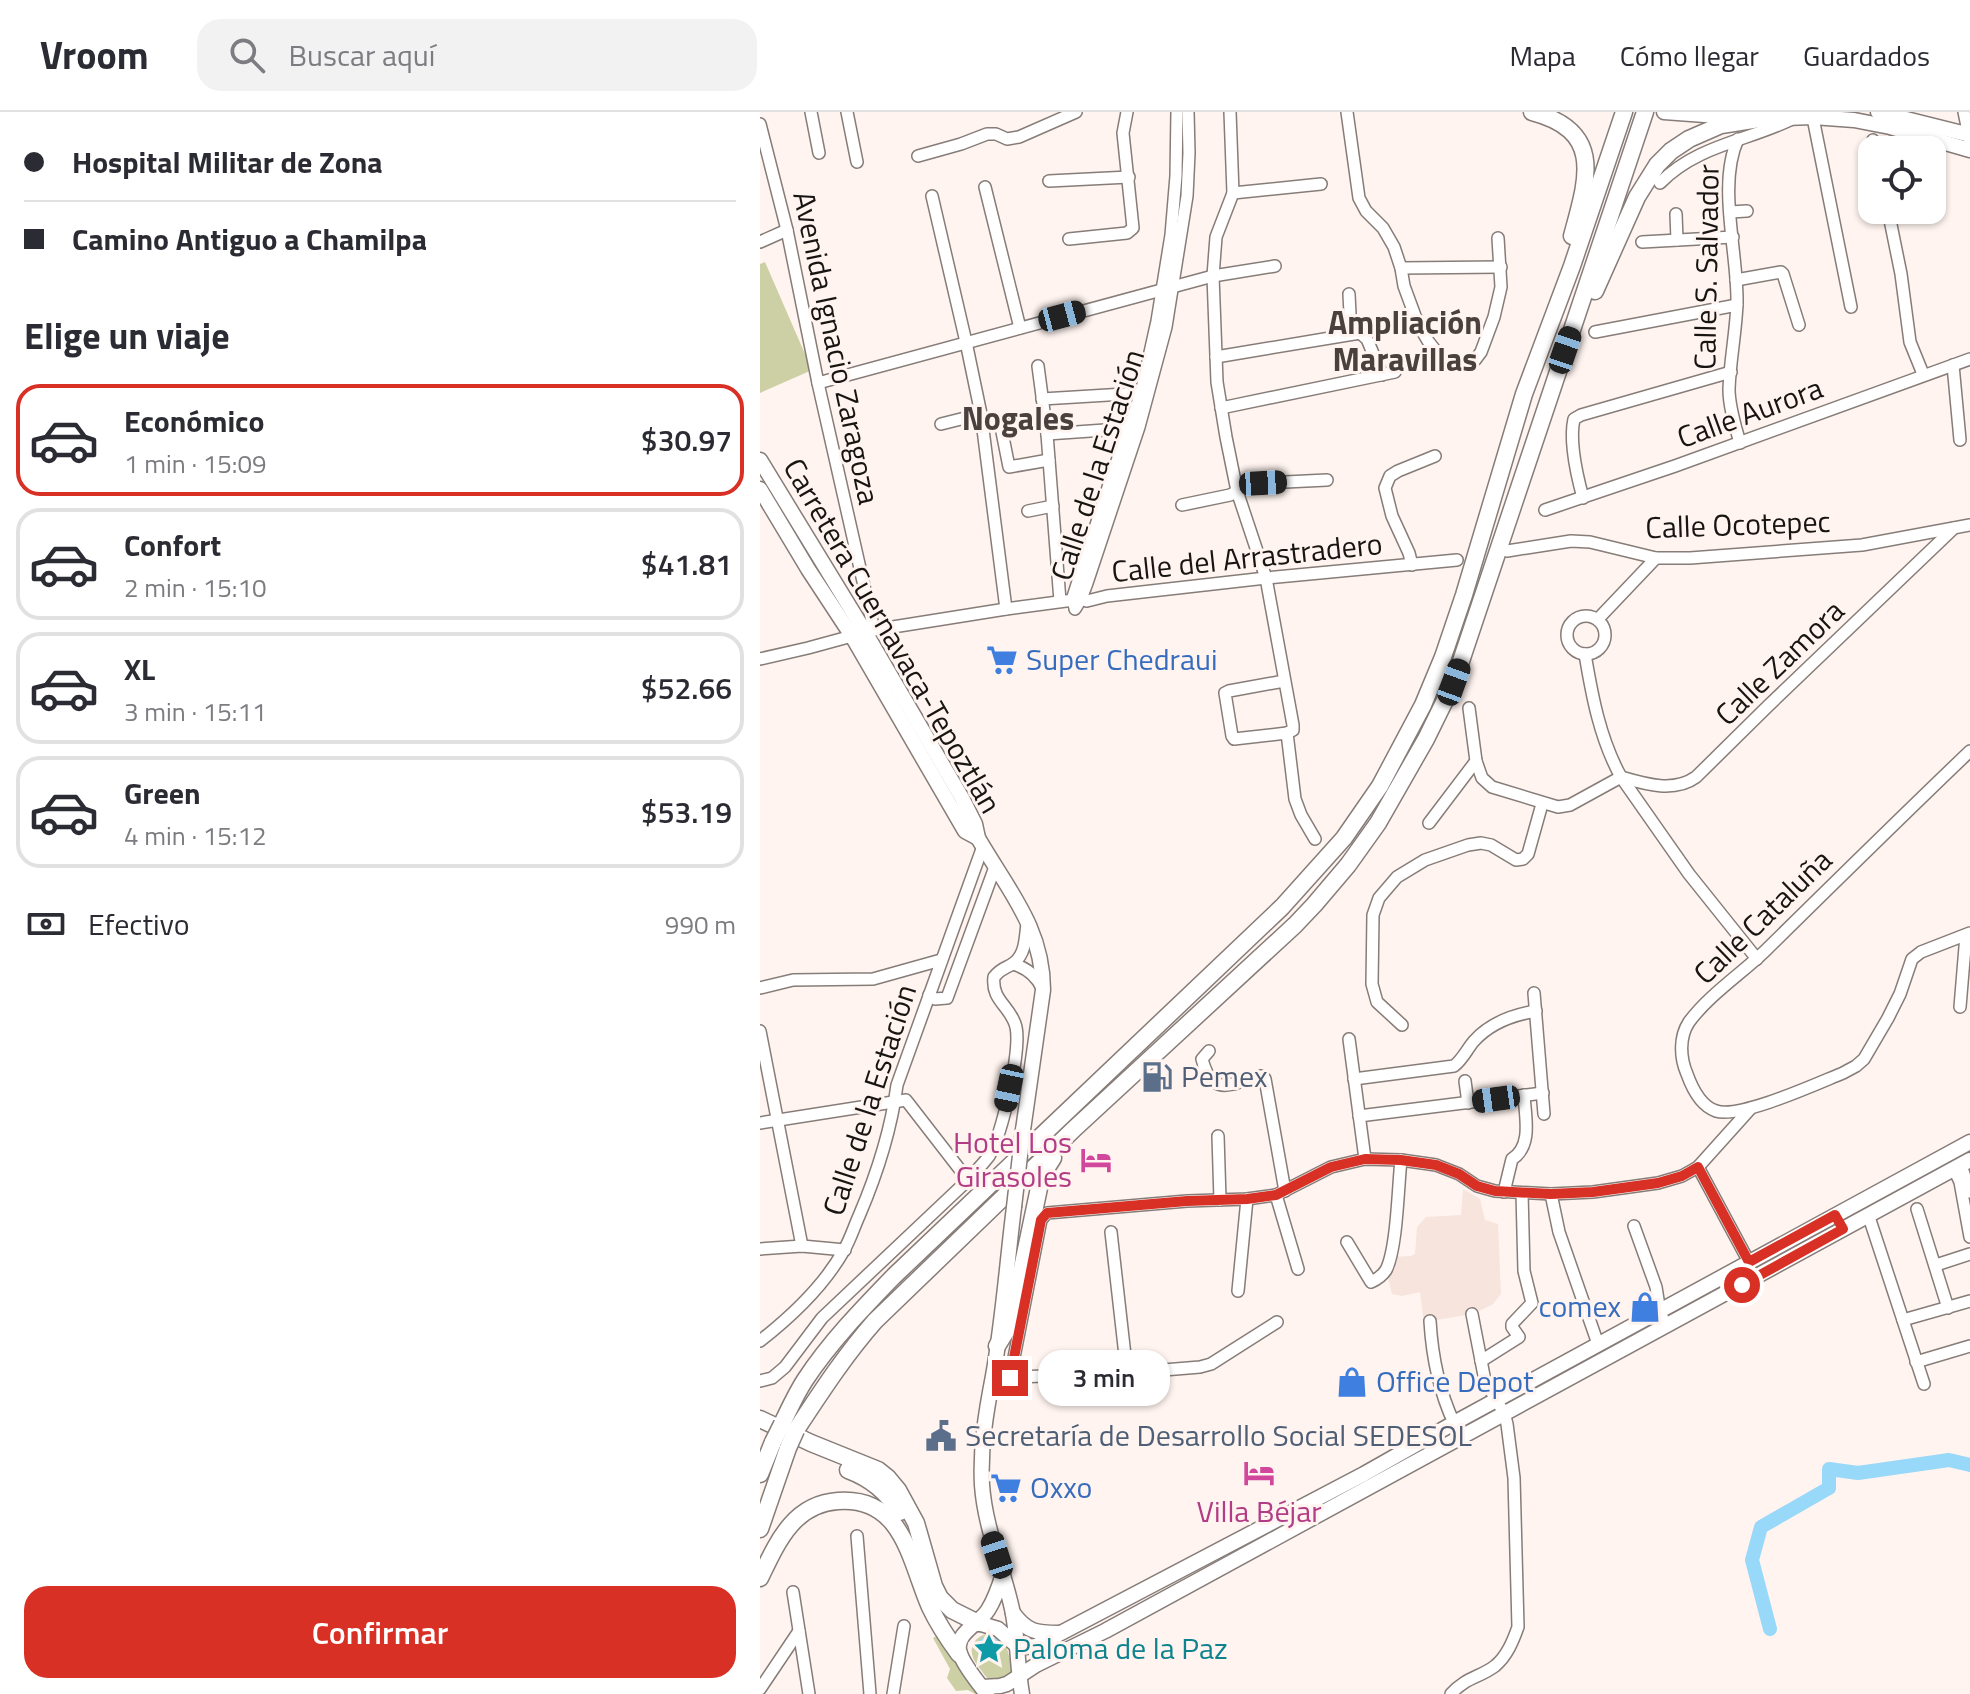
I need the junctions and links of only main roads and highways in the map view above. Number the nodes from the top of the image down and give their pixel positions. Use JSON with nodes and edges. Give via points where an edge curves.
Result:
{"nodes":[{"id":1,"x":1532,"y":112,"type":"edge"},
{"id":2,"x":1624,"y":112,"type":"edge"},
{"id":3,"x":1645,"y":112,"type":"edge"},
{"id":4,"x":1664,"y":112,"type":"edge"},
{"id":5,"x":1878,"y":112,"type":"edge"},
{"id":6,"x":1813,"y":114,"type":"edge"},
{"id":7,"x":1732,"y":115,"type":"edge"},
{"id":8,"x":1759,"y":119,"type":"junction"},
{"id":9,"x":1970,"y":140,"type":"edge"},
{"id":10,"x":1544,"y":337,"type":"junction"},
{"id":11,"x":1552,"y":387,"type":"junction"},
{"id":12,"x":760,"y":460,"type":"edge"},
{"id":13,"x":760,"y":489,"type":"edge"},
{"id":14,"x":864,"y":633,"type":"junction"},
{"id":15,"x":1074,"y":1129,"type":"junction"},
{"id":16,"x":1970,"y":1142,"type":"edge"},
{"id":17,"x":1962,"y":1165,"type":"edge"},
{"id":18,"x":1835,"y":1215,"type":"junction"},
{"id":19,"x":1843,"y":1229,"type":"junction"},
{"id":20,"x":997,"y":1346,"type":"junction"},
{"id":21,"x":1506,"y":1411,"type":"junction"},
{"id":22,"x":760,"y":1419,"type":"edge"},
{"id":23,"x":789,"y":1427,"type":"junction"},
{"id":24,"x":760,"y":1429,"type":"edge"},
{"id":25,"x":780,"y":1445,"type":"junction"},
{"id":26,"x":761,"y":1468,"type":"edge"},
{"id":27,"x":760,"y":1529,"type":"edge"},
{"id":28,"x":914,"y":1566,"type":"junction"},
{"id":29,"x":1003,"y":1573,"type":"junction"},
{"id":30,"x":760,"y":1578,"type":"edge"},
{"id":31,"x":1013,"y":1613,"type":"junction"},
{"id":32,"x":1097,"y":1615,"type":"junction"},
{"id":33,"x":978,"y":1623,"type":"junction"},
{"id":34,"x":1105,"y":1631,"type":"junction"},
{"id":35,"x":1059,"y":1633,"type":"junction"},
{"id":36,"x":1016,"y":1645,"type":"junction"},
{"id":37,"x":959,"y":1654,"type":"junction"},
{"id":38,"x":1019,"y":1676,"type":"junction"},
{"id":39,"x":984,"y":1691,"type":"edge"},
{"id":40,"x":1022,"y":1694,"type":"edge"}],
"edges":[{"from":1,"to":10,"type":"highway","via":[[1564,125],[1585,157],[1581,203]]},
{"from":2,"to":10,"type":"highway"},
{"from":3,"to":11,"type":"highway"},
{"from":4,"to":7,"type":"main road"},
{"from":5,"to":9,"type":"main road"},
{"from":6,"to":8,"type":"main road"},
{"from":6,"to":9,"type":"main road"},
{"from":7,"to":8,"type":"main road"},
{"from":8,"to":11,"type":"highway","via":[[1700,134],[1657,165],[1637,197]]},
{"from":10,"to":23,"type":"highway","via":[[1443,657],[1409,734],[1361,815],[1282,907],[860,1310],[804,1382]]},
{"from":11,"to":15,"type":"highway","via":[[1454,682],[1378,823],[1295,925]]},
{"from":12,"to":14,"type":"main road","name":"Carretera Cuernavaca-Tepoztlán"},
{"from":13,"to":14,"type":"main road","name":"Carretera Cuernavaca-Tepoztlán","via":[[808,569]]},
{"from":14,"to":20,"type":"main road","name":"Carretera Cuernavaca-Tepoztlán","bridge":true,"via":[[965,831],[980,842],[1028,920],[1043,969]]},
{"from":15,"to":20,"type":"highway","via":[[1039,1188],[1010,1325]]},
{"from":15,"to":23,"type":"highway","via":[[875,1321]]},
{"from":16,"to":18,"type":"main road"},
{"from":17,"to":19,"type":"main road"},
{"from":18,"to":19,"type":"main road"},
{"from":18,"to":21,"type":"main road","via":[[1598,1344]]},
{"from":19,"to":21,"type":"main road"},
{"from":20,"to":29,"type":"main road","name":"Carretera Cuernavaca-Tepoztlán","via":[[984,1423],[982,1482]]},
{"from":21,"to":32,"type":"main road","via":[[1454,1423]]},
{"from":21,"to":34,"type":"main road"},
{"from":22,"to":33,"type":"highway","via":[[888,1478],[916,1523],[940,1598]]},
{"from":23,"to":25,"type":"highway","bridge":true},
{"from":24,"to":28,"type":"highway","via":[[877,1485],[908,1527]]},
{"from":25,"to":26,"type":"highway"},
{"from":25,"to":27,"type":"highway"},
{"from":28,"to":30,"type":"highway","via":[[892,1520],[877,1508],[842,1500],[813,1507],[788,1525]]},
{"from":28,"to":37,"type":"highway","via":[[930,1608]]},
{"from":29,"to":31,"type":"main road","name":"Carretera Cuernavaca-Tepoztlán"},
{"from":29,"to":33,"type":"main road"},
{"from":31,"to":35,"type":"main road","via":[[1031,1631]]},
{"from":31,"to":36,"type":"main road","name":"Carretera Cuernavaca-Tepoztlán"},
{"from":32,"to":34,"type":"main road"},
{"from":32,"to":35,"type":"main road"},
{"from":33,"to":36,"type":"main road","via":[[998,1629]]},
{"from":33,"to":37,"type":"main road","via":[[961,1638]]},
{"from":34,"to":38,"type":"main road"},
{"from":35,"to":36,"type":"main road","via":[[1036,1646]]},
{"from":36,"to":38,"type":"main road"},
{"from":37,"to":39,"type":"main road"},
{"from":38,"to":39,"type":"main road"},
{"from":38,"to":40,"type":"main road"}]}
